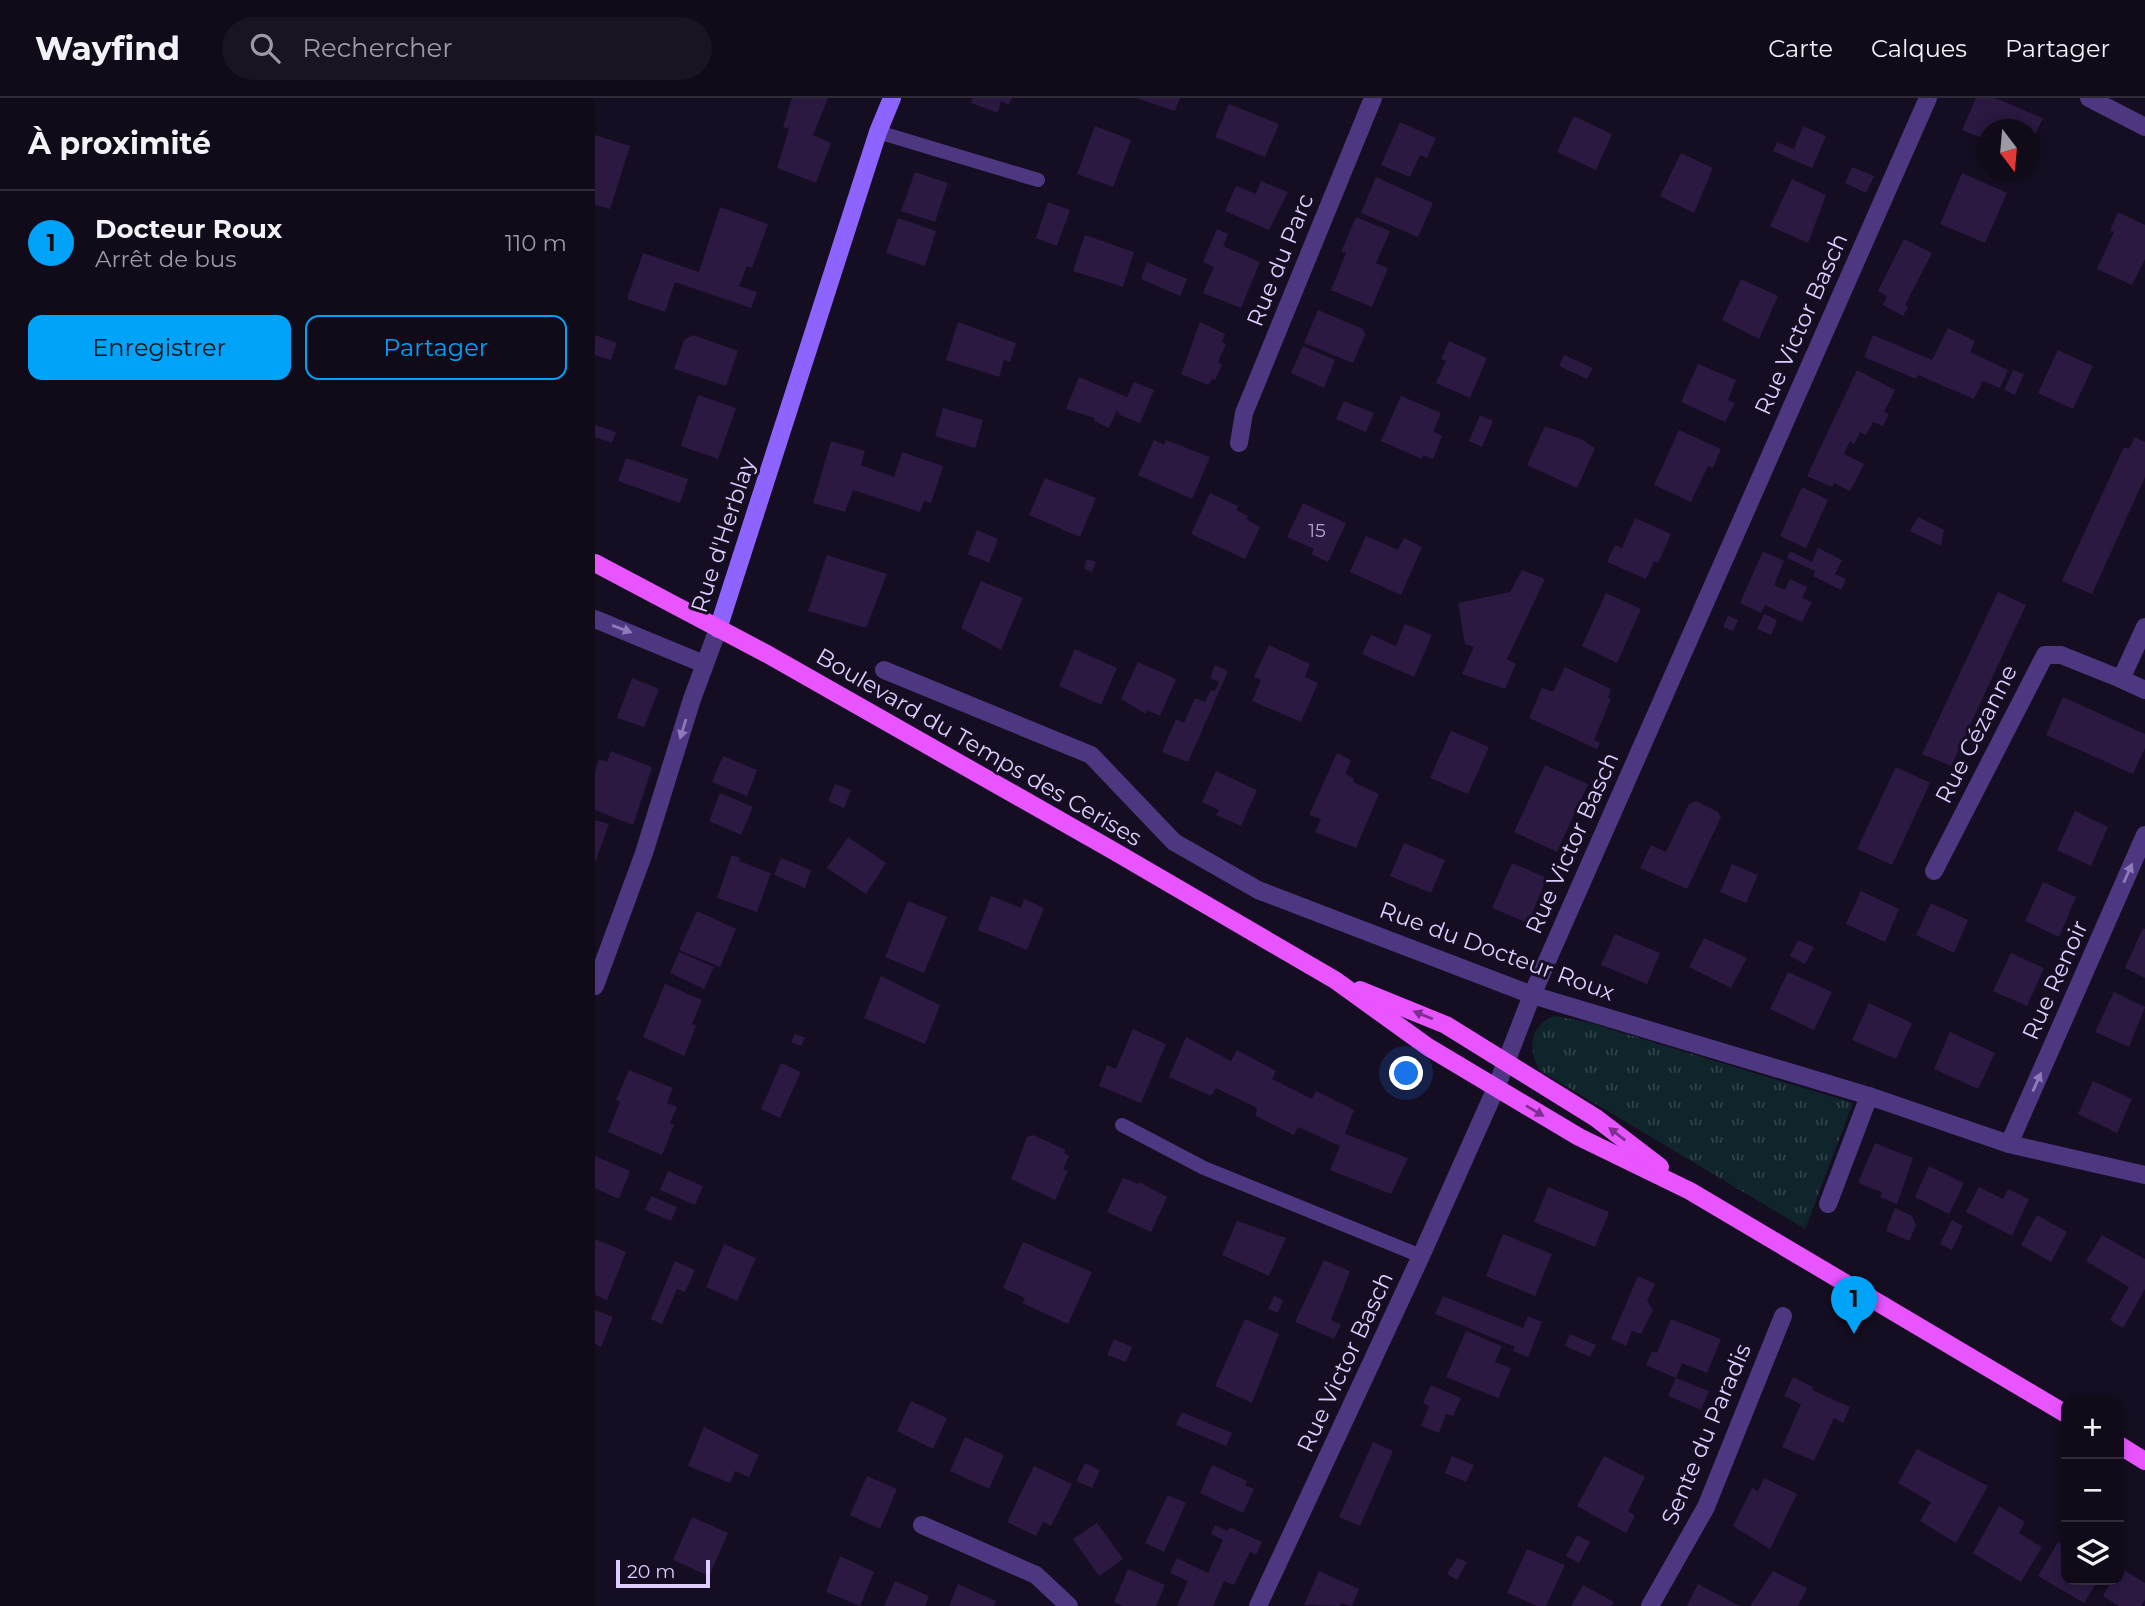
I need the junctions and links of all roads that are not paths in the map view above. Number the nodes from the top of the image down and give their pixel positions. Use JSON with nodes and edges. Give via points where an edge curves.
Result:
{"nodes":[{"id":1,"x":892,"y":98,"type":"edge"},
{"id":2,"x":1373,"y":98,"type":"edge"},
{"id":3,"x":1928,"y":98,"type":"edge"},
{"id":4,"x":2089,"y":98,"type":"edge"},
{"id":5,"x":2145,"y":127,"type":"edge"},
{"id":6,"x":878,"y":132,"type":"junction"},
{"id":7,"x":1038,"y":180,"type":"dead end"},
{"id":8,"x":1239,"y":443,"type":"dead end"},
{"id":9,"x":595,"y":563,"type":"edge"},
{"id":10,"x":595,"y":619,"type":"edge"},
{"id":11,"x":2145,"y":627,"type":"edge"},
{"id":12,"x":718,"y":629,"type":"junction"},
{"id":13,"x":704,"y":664,"type":"junction"},
{"id":14,"x":884,"y":670,"type":"dead end"},
{"id":15,"x":2122,"y":679,"type":"junction"},
{"id":16,"x":2145,"y":690,"type":"edge"},
{"id":17,"x":2145,"y":835,"type":"edge"},
{"id":18,"x":1934,"y":871,"type":"dead end"},
{"id":19,"x":1335,"y":980,"type":"junction"},
{"id":20,"x":595,"y":986,"type":"edge"},
{"id":21,"x":1532,"y":995,"type":"junction"},
{"id":22,"x":1507,"y":1062,"type":"junction"},
{"id":23,"x":1496,"y":1087,"type":"junction"},
{"id":24,"x":1870,"y":1096,"type":"junction"},
{"id":25,"x":1122,"y":1125,"type":"dead end"},
{"id":26,"x":2009,"y":1144,"type":"junction"},
{"id":27,"x":2145,"y":1175,"type":"edge"},
{"id":28,"x":1690,"y":1191,"type":"junction"},
{"id":29,"x":1828,"y":1204,"type":"dead end"},
{"id":30,"x":1421,"y":1256,"type":"junction"},
{"id":31,"x":1783,"y":1316,"type":"dead end"},
{"id":32,"x":2061,"y":1411,"type":"edge"},
{"id":33,"x":2124,"y":1448,"type":"edge"},
{"id":34,"x":2145,"y":1461,"type":"edge"},
{"id":35,"x":922,"y":1525,"type":"dead end"},
{"id":36,"x":1069,"y":1606,"type":"edge"},
{"id":37,"x":1258,"y":1606,"type":"edge"},
{"id":38,"x":1650,"y":1606,"type":"edge"}],
"edges":[{"from":1,"to":6,"type":"main road","name":"Rue d'Herblay"},
{"from":2,"to":8,"type":"street","name":"Rue du Parc","via":[[1244,413]]},
{"from":3,"to":21,"type":"street","name":"Rue Victor Basch"},
{"from":4,"to":5,"type":"street"},
{"from":6,"to":7,"type":"lane"},
{"from":6,"to":12,"type":"main road","name":"Rue d'Herblay"},
{"from":9,"to":12,"type":"main road","name":"Boulevard du Temps des Cerises"},
{"from":10,"to":13,"type":"street","one_way":true},
{"from":11,"to":15,"type":"street"},
{"from":12,"to":13,"type":"street","name":"Rue d'Herblay"},
{"from":12,"to":19,"type":"main road","name":"Boulevard du Temps des Cerises"},
{"from":13,"to":20,"type":"street","name":"Rue d'Herblay","one_way":true,"via":[[644,853]]},
{"from":14,"to":21,"type":"street","name":"Rue du Docteur Roux","via":[[1091,755],[1174,842],[1258,890]]},
{"from":15,"to":16,"type":"street","name":"Rue Cézanne"},
{"from":15,"to":18,"type":"street","name":"Rue Cézanne","via":[[2061,655],[2045,655]]},
{"from":26,"to":17,"type":"street","name":"Rue Renoir","one_way":true},
{"from":22,"to":19,"type":"main road","name":"Boulevard du Temps des Cerises","one_way":true,"via":[[1446,1025]]},
{"from":19,"to":23,"type":"main road","name":"Boulevard du Temps des Cerises","via":[[1428,1047]]},
{"from":21,"to":22,"type":"street","name":"Rue Victor Basch"},
{"from":21,"to":24,"type":"street","name":"Rue du Docteur Roux"},
{"from":22,"to":23,"type":"street","name":"Rue Victor Basch"},
{"from":28,"to":22,"type":"main road","name":"Boulevard du Temps des Cerises","one_way":true,"via":[[1596,1118]]},
{"from":23,"to":28,"type":"main road","name":"Boulevard du Temps des Cerises","one_way":true,"via":[[1579,1137]]},
{"from":23,"to":30,"type":"street","name":"Rue Victor Basch"},
{"from":24,"to":26,"type":"street","name":"Rue du Docteur Roux"},
{"from":24,"to":29,"type":"street"},
{"from":25,"to":30,"type":"lane","via":[[1204,1168]]},
{"from":26,"to":27,"type":"street","name":"Rue du Docteur Roux"},
{"from":28,"to":32,"type":"main road","name":"Boulevard du Temps des Cerises"},
{"from":30,"to":37,"type":"street","name":"Rue Victor Basch"},
{"from":31,"to":38,"type":"street","name":"Sente du Paradis","via":[[1706,1507]]},
{"from":33,"to":34,"type":"main road"},
{"from":35,"to":36,"type":"street","via":[[1036,1575]]}]}
